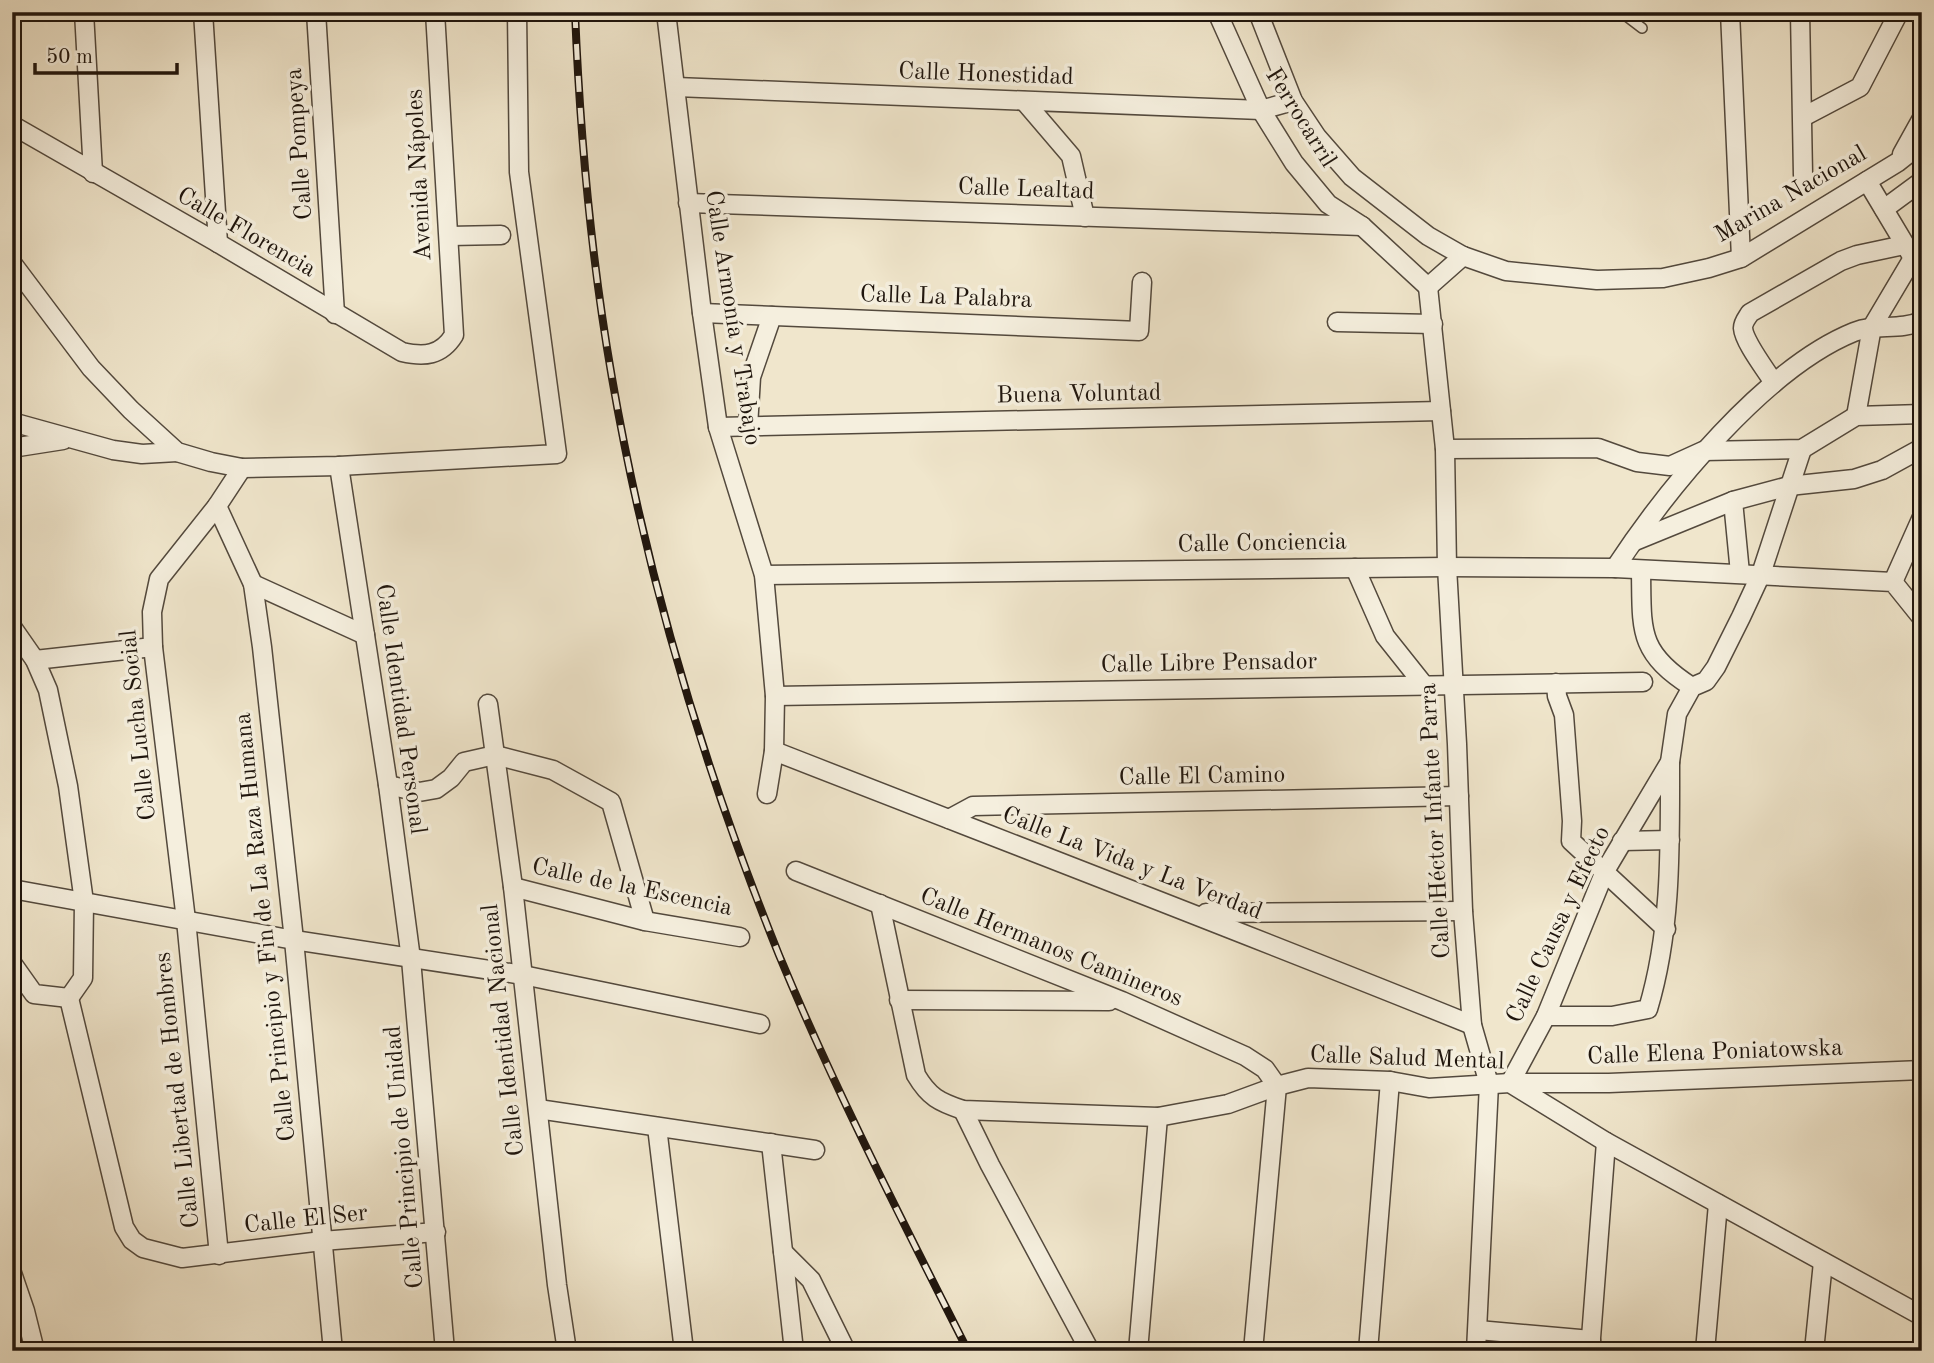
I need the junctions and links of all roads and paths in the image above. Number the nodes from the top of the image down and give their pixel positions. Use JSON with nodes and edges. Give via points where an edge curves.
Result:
{"nodes":[{"id":1,"x":84,"y":12,"type":"edge"},
{"id":2,"x":203,"y":12,"type":"edge"},
{"id":3,"x":316,"y":12,"type":"edge"},
{"id":4,"x":435,"y":12,"type":"edge"},
{"id":5,"x":517,"y":12,"type":"edge"},
{"id":6,"x":666,"y":12,"type":"edge"},
{"id":7,"x":1217,"y":12,"type":"edge"},
{"id":8,"x":1258,"y":12,"type":"edge"},
{"id":9,"x":1621,"y":12,"type":"edge"},
{"id":10,"x":1730,"y":12,"type":"edge"},
{"id":11,"x":1800,"y":12,"type":"edge"},
{"id":12,"x":1899,"y":12,"type":"edge"},
{"id":13,"x":1642,"y":28,"type":"dead end"},
{"id":14,"x":676,"y":87,"type":"junction"},
{"id":15,"x":1024,"y":101,"type":"junction"},
{"id":16,"x":1293,"y":101,"type":"junction"},
{"id":17,"x":1261,"y":110,"type":"junction"},
{"id":18,"x":1803,"y":117,"type":"junction"},
{"id":19,"x":1922,"y":118,"type":"edge"},
{"id":20,"x":12,"y":125,"type":"edge"},
{"id":21,"x":1922,"y":144,"type":"edge"},
{"id":22,"x":1898,"y":162,"type":"junction"},
{"id":23,"x":93,"y":173,"type":"junction"},
{"id":24,"x":1803,"y":175,"type":"dead end"},
{"id":25,"x":1867,"y":181,"type":"junction"},
{"id":26,"x":1922,"y":181,"type":"edge"},
{"id":27,"x":688,"y":203,"type":"junction"},
{"id":28,"x":1884,"y":209,"type":"junction"},
{"id":29,"x":1086,"y":216,"type":"junction"},
{"id":30,"x":1362,"y":226,"type":"junction"},
{"id":31,"x":501,"y":235,"type":"dead end"},
{"id":32,"x":449,"y":236,"type":"junction"},
{"id":33,"x":218,"y":243,"type":"junction"},
{"id":34,"x":1463,"y":256,"type":"junction"},
{"id":35,"x":1741,"y":258,"type":"junction"},
{"id":36,"x":1913,"y":258,"type":"edge"},
{"id":37,"x":12,"y":263,"type":"edge"},
{"id":38,"x":1142,"y":282,"type":"dead end"},
{"id":39,"x":1428,"y":287,"type":"junction"},
{"id":40,"x":702,"y":313,"type":"junction"},
{"id":41,"x":335,"y":314,"type":"junction"},
{"id":42,"x":772,"y":316,"type":"junction"},
{"id":43,"x":1922,"y":321,"type":"edge"},
{"id":44,"x":1337,"y":322,"type":"dead end"},
{"id":45,"x":1433,"y":324,"type":"junction"},
{"id":46,"x":1872,"y":327,"type":"junction"},
{"id":47,"x":454,"y":335,"type":"joint"},
{"id":48,"x":1774,"y":383,"type":"junction"},
{"id":49,"x":1441,"y":411,"type":"junction"},
{"id":50,"x":1922,"y":414,"type":"edge"},
{"id":51,"x":1856,"y":416,"type":"junction"},
{"id":52,"x":12,"y":422,"type":"edge"},
{"id":53,"x":748,"y":427,"type":"junction"},
{"id":54,"x":718,"y":428,"type":"junction"},
{"id":55,"x":70,"y":439,"type":"junction"},
{"id":56,"x":12,"y":448,"type":"edge"},
{"id":57,"x":1922,"y":448,"type":"edge"},
{"id":58,"x":1445,"y":449,"type":"junction"},
{"id":59,"x":1802,"y":449,"type":"junction"},
{"id":60,"x":1703,"y":451,"type":"junction"},
{"id":61,"x":177,"y":452,"type":"junction"},
{"id":62,"x":339,"y":466,"type":"junction"},
{"id":63,"x":242,"y":468,"type":"junction"},
{"id":64,"x":1789,"y":486,"type":"junction"},
{"id":65,"x":1733,"y":501,"type":"junction"},
{"id":66,"x":217,"y":506,"type":"junction"},
{"id":67,"x":1922,"y":517,"type":"edge"},
{"id":68,"x":1632,"y":542,"type":"junction"},
{"id":69,"x":1447,"y":566,"type":"junction"},
{"id":70,"x":1355,"y":568,"type":"junction"},
{"id":71,"x":1615,"y":568,"type":"junction"},
{"id":72,"x":1642,"y":570,"type":"junction"},
{"id":73,"x":1740,"y":573,"type":"junction"},
{"id":74,"x":1761,"y":574,"type":"junction"},
{"id":75,"x":764,"y":575,"type":"junction"},
{"id":76,"x":1893,"y":582,"type":"junction"},
{"id":77,"x":253,"y":584,"type":"junction"},
{"id":78,"x":1922,"y":618,"type":"edge"},
{"id":79,"x":12,"y":627,"type":"edge"},
{"id":80,"x":365,"y":635,"type":"junction"},
{"id":81,"x":153,"y":647,"type":"junction"},
{"id":82,"x":36,"y":660,"type":"junction"},
{"id":83,"x":1643,"y":682,"type":"dead end"},
{"id":84,"x":1556,"y":683,"type":"junction"},
{"id":85,"x":1454,"y":684,"type":"junction"},
{"id":86,"x":1424,"y":685,"type":"junction"},
{"id":87,"x":1692,"y":687,"type":"junction"},
{"id":88,"x":775,"y":696,"type":"junction"},
{"id":89,"x":488,"y":704,"type":"dead end"},
{"id":90,"x":774,"y":751,"type":"junction"},
{"id":91,"x":495,"y":755,"type":"junction"},
{"id":92,"x":1670,"y":762,"type":"junction"},
{"id":93,"x":388,"y":785,"type":"junction"},
{"id":94,"x":767,"y":794,"type":"dead end"},
{"id":95,"x":1459,"y":796,"type":"junction"},
{"id":96,"x":950,"y":819,"type":"junction"},
{"id":97,"x":1670,"y":840,"type":"junction"},
{"id":98,"x":1622,"y":841,"type":"junction"},
{"id":99,"x":796,"y":871,"type":"dead end"},
{"id":100,"x":1605,"y":871,"type":"junction"},
{"id":101,"x":513,"y":887,"type":"junction"},
{"id":102,"x":12,"y":889,"type":"edge"},
{"id":103,"x":84,"y":902,"type":"junction"},
{"id":104,"x":880,"y":904,"type":"junction"},
{"id":105,"x":1463,"y":911,"type":"junction"},
{"id":106,"x":1196,"y":914,"type":"junction"},
{"id":107,"x":186,"y":920,"type":"junction"},
{"id":108,"x":645,"y":921,"type":"junction"},
{"id":109,"x":1666,"y":929,"type":"junction"},
{"id":110,"x":740,"y":937,"type":"dead end"},
{"id":111,"x":294,"y":940,"type":"junction"},
{"id":112,"x":411,"y":959,"type":"junction"},
{"id":113,"x":12,"y":963,"type":"edge"},
{"id":114,"x":523,"y":975,"type":"junction"},
{"id":115,"x":69,"y":998,"type":"junction"},
{"id":116,"x":899,"y":1000,"type":"junction"},
{"id":117,"x":1122,"y":1001,"type":"junction"},
{"id":118,"x":1546,"y":1016,"type":"junction"},
{"id":119,"x":760,"y":1024,"type":"dead end"},
{"id":120,"x":1472,"y":1025,"type":"junction"},
{"id":121,"x":1922,"y":1070,"type":"edge"},
{"id":122,"x":1390,"y":1081,"type":"junction"},
{"id":123,"x":1510,"y":1083,"type":"junction"},
{"id":124,"x":1489,"y":1084,"type":"junction"},
{"id":125,"x":1277,"y":1086,"type":"junction"},
{"id":126,"x":538,"y":1109,"type":"junction"},
{"id":127,"x":963,"y":1110,"type":"junction"},
{"id":128,"x":1158,"y":1116,"type":"junction"},
{"id":129,"x":657,"y":1127,"type":"junction"},
{"id":130,"x":1606,"y":1142,"type":"junction"},
{"id":131,"x":771,"y":1143,"type":"junction"},
{"id":132,"x":815,"y":1150,"type":"dead end"},
{"id":133,"x":1718,"y":1204,"type":"junction"},
{"id":134,"x":436,"y":1232,"type":"junction"},
{"id":135,"x":322,"y":1241,"type":"junction"},
{"id":136,"x":783,"y":1252,"type":"junction"},
{"id":137,"x":219,"y":1255,"type":"junction"},
{"id":138,"x":1823,"y":1262,"type":"junction"},
{"id":139,"x":12,"y":1273,"type":"edge"},
{"id":140,"x":1922,"y":1315,"type":"edge"},
{"id":141,"x":1478,"y":1330,"type":"junction"},
{"id":142,"x":1591,"y":1346,"type":"edge"},
{"id":143,"x":35,"y":1351,"type":"edge"},
{"id":144,"x":333,"y":1351,"type":"edge"},
{"id":145,"x":445,"y":1351,"type":"edge"},
{"id":146,"x":567,"y":1351,"type":"edge"},
{"id":147,"x":684,"y":1351,"type":"edge"},
{"id":148,"x":794,"y":1351,"type":"edge"},
{"id":149,"x":846,"y":1351,"type":"edge"},
{"id":150,"x":1090,"y":1351,"type":"edge"},
{"id":151,"x":1138,"y":1351,"type":"edge"},
{"id":152,"x":1253,"y":1351,"type":"edge"},
{"id":153,"x":1368,"y":1351,"type":"edge"},
{"id":154,"x":1476,"y":1351,"type":"edge"},
{"id":155,"x":1705,"y":1351,"type":"edge"},
{"id":156,"x":1814,"y":1351,"type":"edge"}],
"edges":[{"from":1,"to":23,"type":"street"},
{"from":2,"to":33,"type":"street"},
{"from":3,"to":41,"type":"street","name":"Calle Pompeya"},
{"from":4,"to":32,"type":"street","name":"Avenida Nápoles"},
{"from":5,"to":62,"type":"street","via":[[519,172],[557,454]]},
{"from":6,"to":14,"type":"street","name":"Calle Armonía y Trabajo"},
{"from":7,"to":17,"type":"street","name":"Ferrocarril"},
{"from":8,"to":16,"type":"street","name":"Marina Nacional"},
{"from":9,"to":13,"type":"lane"},
{"from":10,"to":35,"type":"street"},
{"from":11,"to":18,"type":"street"},
{"from":12,"to":18,"type":"street","via":[[1860,87]]},
{"from":14,"to":15,"type":"street","name":"Calle Honestidad"},
{"from":14,"to":27,"type":"street","name":"Calle Armonía y Trabajo"},
{"from":15,"to":17,"type":"street","name":"Calle Honestidad"},
{"from":15,"to":29,"type":"street","via":[[1071,156]]},
{"from":16,"to":17,"type":"street","name":"Calle Honestidad"},
{"from":16,"to":34,"type":"street","name":"Marina Nacional","via":[[1352,177],[1428,236]]},
{"from":17,"to":30,"type":"street","name":"Ferrocarril","via":[[1294,163],[1328,204]]},
{"from":18,"to":24,"type":"street"},
{"from":19,"to":22,"type":"street"},
{"from":20,"to":23,"type":"street","name":"Calle Florencia"},
{"from":21,"to":22,"type":"street","name":"Marina Nacional"},
{"from":22,"to":25,"type":"street","name":"Marina Nacional"},
{"from":23,"to":33,"type":"street","name":"Calle Florencia"},
{"from":25,"to":28,"type":"street"},
{"from":25,"to":35,"type":"street","name":"Marina Nacional"},
{"from":26,"to":28,"type":"street"},
{"from":27,"to":29,"type":"street","name":"Calle Lealtad"},
{"from":27,"to":40,"type":"street","name":"Calle Armonía y Trabajo"},
{"from":28,"to":36,"type":"street"},
{"from":29,"to":30,"type":"street","name":"Calle Lealtad"},
{"from":30,"to":39,"type":"street","name":"Ferrocarril"},
{"from":31,"to":32,"type":"street"},
{"from":32,"to":47,"type":"street","name":"Avenida Nápoles"},
{"from":33,"to":41,"type":"street","name":"Calle Florencia"},
{"from":34,"to":35,"type":"street","name":"Marina Nacional","via":[[1506,271],[1597,280],[1663,278]]},
{"from":34,"to":39,"type":"street"},
{"from":36,"to":46,"type":"street"},
{"from":36,"to":48,"type":"street","via":[[1857,255],[1751,313],[1743,327],[1746,337]]},
{"from":37,"to":61,"type":"street","via":[[91,368]]},
{"from":38,"to":42,"type":"street","name":"Calle La Palabra","via":[[1139,331]]},
{"from":39,"to":45,"type":"street","name":"Calle Héctor Infante Parra"},
{"from":40,"to":42,"type":"street","name":"Calle La Palabra"},
{"from":40,"to":54,"type":"street","name":"Calle Armonía y Trabajo"},
{"from":41,"to":47,"type":"street","name":"Calle Florencia","via":[[417,356],[434,354]]},
{"from":42,"to":53,"type":"street","via":[[751,377]]},
{"from":43,"to":46,"type":"street","via":[[1910,326]]},
{"from":44,"to":45,"type":"street"},
{"from":45,"to":49,"type":"street","name":"Calle Héctor Infante Parra"},
{"from":46,"to":48,"type":"street","via":[[1813,354]]},
{"from":46,"to":51,"type":"street"},
{"from":48,"to":60,"type":"street"},
{"from":49,"to":53,"type":"street","name":"Buena Voluntad"},
{"from":49,"to":58,"type":"street","name":"Calle Héctor Infante Parra"},
{"from":50,"to":51,"type":"street"},
{"from":51,"to":59,"type":"street"},
{"from":52,"to":55,"type":"street"},
{"from":53,"to":54,"type":"street","name":"Buena Voluntad"},
{"from":54,"to":75,"type":"street","name":"Calle Armonía y Trabajo"},
{"from":55,"to":56,"type":"street"},
{"from":55,"to":61,"type":"street","via":[[142,454]]},
{"from":57,"to":64,"type":"street","via":[[1854,479]]},
{"from":58,"to":60,"type":"street","via":[[1598,448],[1637,462],[1670,466]]},
{"from":58,"to":69,"type":"street","name":"Calle Héctor Infante Parra"},
{"from":59,"to":60,"type":"street"},
{"from":59,"to":64,"type":"street","name":"Calle Causa y Efecto"},
{"from":60,"to":68,"type":"street"},
{"from":61,"to":63,"type":"street"},
{"from":62,"to":63,"type":"street"},
{"from":62,"to":80,"type":"street","name":"Calle Identidad Personal"},
{"from":63,"to":66,"type":"street","name":"Calle Lucha Social"},
{"from":64,"to":65,"type":"street"},
{"from":64,"to":74,"type":"street","name":"Calle Causa y Efecto"},
{"from":65,"to":68,"type":"street"},
{"from":65,"to":73,"type":"street"},
{"from":66,"to":77,"type":"street","name":"Calle Principio y Fin de La Raza Humana"},
{"from":66,"to":81,"type":"street","name":"Calle Lucha Social","via":[[159,579],[152,612]]},
{"from":67,"to":76,"type":"street"},
{"from":68,"to":71,"type":"street"},
{"from":69,"to":70,"type":"street","name":"Calle Conciencia"},
{"from":69,"to":71,"type":"street","name":"Calle Conciencia"},
{"from":69,"to":85,"type":"street","name":"Calle Héctor Infante Parra"},
{"from":70,"to":75,"type":"street","name":"Calle Conciencia"},
{"from":70,"to":86,"type":"street","via":[[1385,636]]},
{"from":71,"to":72,"type":"street","name":"Calle Conciencia"},
{"from":72,"to":73,"type":"street","name":"Calle Conciencia"},
{"from":72,"to":87,"type":"street","via":[[1642,628],[1652,654]]},
{"from":73,"to":74,"type":"street","name":"Calle Conciencia"},
{"from":74,"to":76,"type":"street","name":"Calle Conciencia"},
{"from":74,"to":87,"type":"street","name":"Calle Causa y Efecto","via":[[1716,667],[1706,681]]},
{"from":75,"to":88,"type":"street","name":"Calle Armonía y Trabajo"},
{"from":76,"to":78,"type":"street"},
{"from":77,"to":80,"type":"street"},
{"from":77,"to":111,"type":"street","name":"Calle Principio y Fin de La Raza Humana"},
{"from":79,"to":82,"type":"street"},
{"from":80,"to":93,"type":"street","name":"Calle Identidad Personal"},
{"from":81,"to":82,"type":"street"},
{"from":81,"to":107,"type":"street","name":"Calle Lucha Social"},
{"from":82,"to":103,"type":"street","via":[[48,690],[68,786]]},
{"from":83,"to":84,"type":"street","name":"Calle Libre Pensador"},
{"from":84,"to":85,"type":"street","name":"Calle Libre Pensador"},
{"from":84,"to":100,"type":"street","via":[[1564,715],[1571,841]]},
{"from":85,"to":86,"type":"street","name":"Calle Libre Pensador"},
{"from":85,"to":95,"type":"street","name":"Calle Héctor Infante Parra"},
{"from":86,"to":88,"type":"street","name":"Calle Libre Pensador"},
{"from":87,"to":92,"type":"street","name":"Calle Causa y Efecto","via":[[1676,714]]},
{"from":88,"to":90,"type":"street","name":"Calle Armonía y Trabajo"},
{"from":89,"to":91,"type":"street","name":"Calle Identidad Nacional"},
{"from":90,"to":94,"type":"street","name":"Calle Armonía y Trabajo"},
{"from":90,"to":96,"type":"street","name":"Calle La Vida y La Verdad"},
{"from":91,"to":93,"type":"street","via":[[464,762],[436,789],[419,792]]},
{"from":91,"to":101,"type":"street","name":"Calle Identidad Nacional"},
{"from":91,"to":108,"type":"street","via":[[553,770],[611,803]]},
{"from":92,"to":97,"type":"street"},
{"from":92,"to":98,"type":"street","name":"Calle Causa y Efecto"},
{"from":93,"to":112,"type":"street","name":"Calle Identidad Personal"},
{"from":95,"to":96,"type":"street","name":"Calle El Camino","via":[[973,806]]},
{"from":95,"to":105,"type":"street","name":"Calle Héctor Infante Parra"},
{"from":96,"to":106,"type":"street","name":"Calle La Vida y La Verdad"},
{"from":97,"to":98,"type":"street"},
{"from":97,"to":109,"type":"street"},
{"from":98,"to":100,"type":"street","name":"Calle Causa y Efecto"},
{"from":99,"to":104,"type":"street","name":"Calle Hermanos Camineros"},
{"from":100,"to":109,"type":"street"},
{"from":100,"to":118,"type":"street","name":"Calle Causa y Efecto"},
{"from":101,"to":108,"type":"street","name":"Calle de la Escencia"},
{"from":101,"to":114,"type":"street","name":"Calle Identidad Nacional"},
{"from":102,"to":103,"type":"street"},
{"from":103,"to":107,"type":"street"},
{"from":103,"to":115,"type":"street","via":[[83,978]]},
{"from":104,"to":116,"type":"street"},
{"from":104,"to":117,"type":"street","name":"Calle Hermanos Camineros"},
{"from":105,"to":106,"type":"street"},
{"from":105,"to":120,"type":"street","name":"Calle Héctor Infante Parra"},
{"from":106,"to":120,"type":"street","name":"Calle La Vida y La Verdad"},
{"from":107,"to":111,"type":"street"},
{"from":107,"to":137,"type":"street","name":"Calle Libertad de Hombres"},
{"from":108,"to":110,"type":"street","name":"Calle de la Escencia"},
{"from":109,"to":118,"type":"street","via":[[1648,1009],[1612,1016]]},
{"from":111,"to":112,"type":"street"},
{"from":111,"to":135,"type":"street","name":"Calle Principio y Fin de La Raza Humana"},
{"from":112,"to":114,"type":"street"},
{"from":112,"to":134,"type":"street","name":"Calle Principio de Unidad"},
{"from":113,"to":115,"type":"street","via":[[34,994]]},
{"from":114,"to":119,"type":"street"},
{"from":114,"to":126,"type":"street","name":"Calle Identidad Nacional"},
{"from":115,"to":137,"type":"street","name":"Calle El Ser","via":[[124,1227],[143,1248],[181,1258]]},
{"from":116,"to":117,"type":"street"},
{"from":116,"to":127,"type":"street","name":"Calle Salud Mental","via":[[916,1075],[926,1091],[942,1103]]},
{"from":117,"to":125,"type":"street","name":"Calle Hermanos Camineros","via":[[1245,1056],[1265,1069]]},
{"from":118,"to":123,"type":"street","name":"Calle Causa y Efecto"},
{"from":120,"to":124,"type":"street","name":"Calle Héctor Infante Parra"},
{"from":121,"to":123,"type":"street","name":"Calle Elena Poniatowska"},
{"from":122,"to":124,"type":"street","name":"Calle Salud Mental","via":[[1429,1088]]},
{"from":122,"to":125,"type":"street","name":"Calle Salud Mental","via":[[1308,1078]]},
{"from":122,"to":153,"type":"street"},
{"from":123,"to":124,"type":"street","name":"Calle Salud Mental"},
{"from":123,"to":130,"type":"street","name":"Calle Salud Mental"},
{"from":124,"to":141,"type":"street","name":"Calle Héctor Infante Parra"},
{"from":125,"to":128,"type":"street","name":"Calle Salud Mental","via":[[1228,1104]]},
{"from":125,"to":152,"type":"street"},
{"from":126,"to":129,"type":"street"},
{"from":126,"to":146,"type":"street","name":"Calle Identidad Nacional"},
{"from":127,"to":128,"type":"street","name":"Calle Salud Mental"},
{"from":127,"to":150,"type":"street"},
{"from":128,"to":151,"type":"street"},
{"from":129,"to":131,"type":"street"},
{"from":129,"to":147,"type":"street"},
{"from":130,"to":133,"type":"street","name":"Calle Salud Mental"},
{"from":130,"to":142,"type":"street"},
{"from":131,"to":132,"type":"street"},
{"from":131,"to":136,"type":"street"},
{"from":133,"to":138,"type":"street","name":"Calle Salud Mental"},
{"from":133,"to":155,"type":"street"},
{"from":134,"to":135,"type":"street","name":"Calle El Ser"},
{"from":134,"to":145,"type":"street","name":"Calle Principio de Unidad"},
{"from":135,"to":137,"type":"street","name":"Calle El Ser"},
{"from":135,"to":144,"type":"street","name":"Calle Principio y Fin de La Raza Humana"},
{"from":136,"to":148,"type":"street"},
{"from":136,"to":149,"type":"street","via":[[811,1280]]},
{"from":138,"to":140,"type":"street","name":"Calle Salud Mental"},
{"from":138,"to":156,"type":"street"},
{"from":139,"to":143,"type":"street"},
{"from":141,"to":142,"type":"street"},
{"from":141,"to":154,"type":"street","name":"Calle Héctor Infante Parra"}]}
